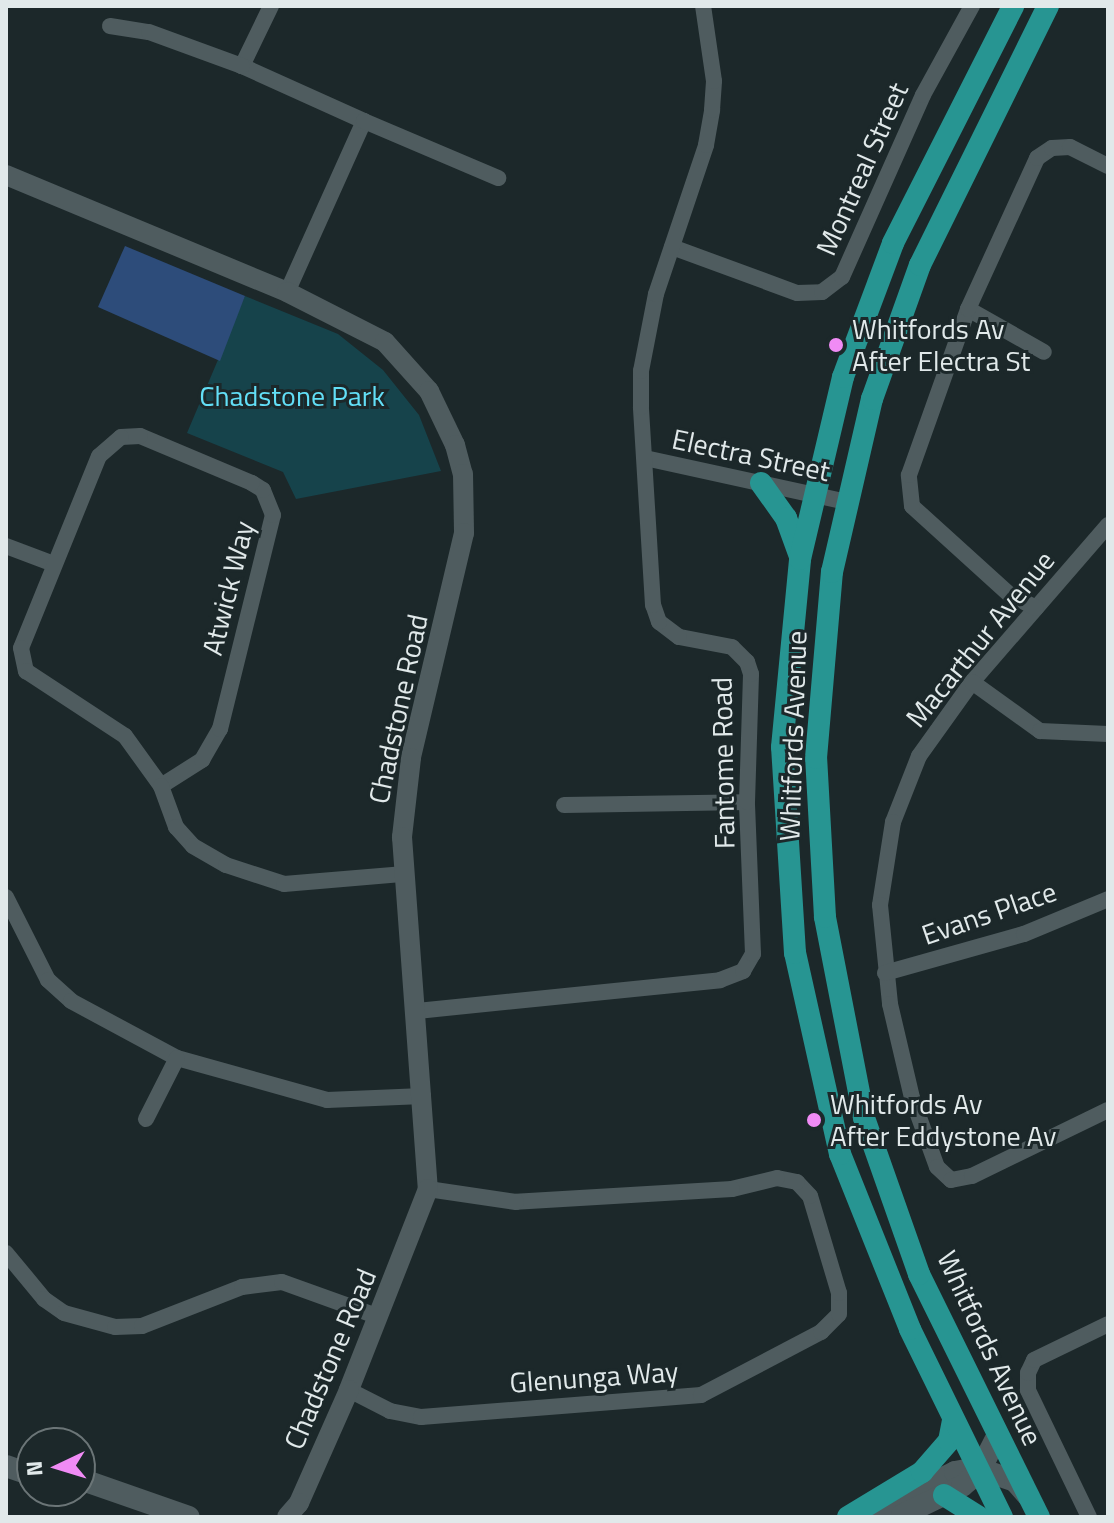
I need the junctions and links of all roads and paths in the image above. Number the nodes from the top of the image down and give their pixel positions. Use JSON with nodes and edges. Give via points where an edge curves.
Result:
{"nodes":[{"id":1,"x":271,"y":6,"type":"edge"},
{"id":2,"x":703,"y":6,"type":"edge"},
{"id":3,"x":972,"y":6,"type":"edge"},
{"id":4,"x":1013,"y":6,"type":"edge"},
{"id":5,"x":1048,"y":6,"type":"edge"},
{"id":6,"x":110,"y":26,"type":"dead end"},
{"id":7,"x":242,"y":66,"type":"junction"},
{"id":8,"x":364,"y":121,"type":"junction"},
{"id":9,"x":1108,"y":166,"type":"edge"},
{"id":10,"x":6,"y":176,"type":"edge"},
{"id":11,"x":498,"y":178,"type":"dead end"},
{"id":12,"x":672,"y":247,"type":"junction"},
{"id":13,"x":287,"y":292,"type":"junction"},
{"id":14,"x":968,"y":309,"type":"junction"},
{"id":15,"x":1044,"y":352,"type":"dead end"},
{"id":16,"x":645,"y":458,"type":"junction"},
{"id":17,"x":761,"y":483,"type":"junction"},
{"id":18,"x":812,"y":494,"type":"junction"},
{"id":19,"x":846,"y":502,"type":"junction"},
{"id":20,"x":1108,"y":525,"type":"edge"},
{"id":21,"x":6,"y":546,"type":"edge"},
{"id":22,"x":800,"y":559,"type":"junction"},
{"id":23,"x":54,"y":564,"type":"junction"},
{"id":24,"x":1036,"y":608,"type":"junction"},
{"id":25,"x":972,"y":682,"type":"junction"},
{"id":26,"x":1108,"y":734,"type":"edge"},
{"id":27,"x":161,"y":786,"type":"junction"},
{"id":28,"x":747,"y":802,"type":"junction"},
{"id":29,"x":564,"y":805,"type":"dead end"},
{"id":30,"x":402,"y":874,"type":"junction"},
{"id":31,"x":6,"y":897,"type":"edge"},
{"id":32,"x":1108,"y":899,"type":"edge"},
{"id":33,"x":885,"y":973,"type":"junction"},
{"id":34,"x":417,"y":1011,"type":"junction"},
{"id":35,"x":177,"y":1058,"type":"junction"},
{"id":36,"x":423,"y":1096,"type":"junction"},
{"id":37,"x":1108,"y":1110,"type":"edge"},
{"id":38,"x":146,"y":1119,"type":"dead end"},
{"id":39,"x":428,"y":1189,"type":"junction"},
{"id":40,"x":7,"y":1258,"type":"edge"},
{"id":41,"x":379,"y":1317,"type":"junction"},
{"id":42,"x":1108,"y":1324,"type":"edge"},
{"id":43,"x":349,"y":1390,"type":"junction"},
{"id":44,"x":953,"y":1420,"type":"junction"},
{"id":45,"x":997,"y":1437,"type":"junction"},
{"id":46,"x":979,"y":1470,"type":"junction"},
{"id":47,"x":96,"y":1485,"type":"edge"},
{"id":48,"x":944,"y":1495,"type":"junction"},
{"id":49,"x":96,"y":1498,"type":"edge"},
{"id":50,"x":1034,"y":1507,"type":"edge"},
{"id":51,"x":296,"y":1512,"type":"edge"},
{"id":52,"x":151,"y":1517,"type":"edge"},
{"id":53,"x":189,"y":1517,"type":"edge"},
{"id":54,"x":848,"y":1517,"type":"edge"},
{"id":55,"x":863,"y":1517,"type":"edge"},
{"id":56,"x":897,"y":1517,"type":"edge"},
{"id":57,"x":979,"y":1517,"type":"edge"},
{"id":58,"x":1002,"y":1517,"type":"edge"},
{"id":59,"x":1089,"y":1517,"type":"edge"}],
"edges":[{"from":1,"to":7,"type":"street"},
{"from":2,"to":12,"type":"street","name":"Fantome Road","via":[[714,81],[712,110]]},
{"from":3,"to":12,"type":"street","name":"Montreal Street","via":[[923,95],[842,277],[822,292],[797,293]]},
{"from":4,"to":18,"type":"main road","name":"Whitfords Avenue","via":[[927,171],[863,316]]},
{"from":5,"to":19,"type":"main road","name":"Whitfords Avenue","via":[[920,265],[872,399]]},
{"from":6,"to":7,"type":"street","via":[[149,32]]},
{"from":7,"to":8,"type":"street"},
{"from":8,"to":11,"type":"street"},
{"from":8,"to":13,"type":"street"},
{"from":9,"to":14,"type":"street","via":[[1070,147],[1052,148],[1037,158]]},
{"from":10,"to":13,"type":"street","name":"Chadstone Road"},
{"from":12,"to":16,"type":"street","name":"Fantome Road","via":[[656,294],[641,371]]},
{"from":13,"to":30,"type":"street","name":"Chadstone Road","via":[[352,321],[413,368],[455,445],[463,474],[464,533],[411,758]]},
{"from":14,"to":15,"type":"street"},
{"from":14,"to":24,"type":"street","via":[[909,475],[912,506],[1010,595]]},
{"from":16,"to":17,"type":"street","name":"Electra Street"},
{"from":16,"to":28,"type":"street","name":"Fantome Road","via":[[653,605],[659,622],[679,637],[732,647],[747,662]]},
{"from":17,"to":18,"type":"street","name":"Electra Street"},
{"from":17,"to":22,"type":"main road","via":[[786,518]]},
{"from":18,"to":19,"type":"street","name":"Electra Street"},
{"from":18,"to":22,"type":"main road","name":"Whitfords Avenue"},
{"from":19,"to":45,"type":"main road","name":"Whitfords Avenue","via":[[826,618],[816,758],[818,844],[834,983],[864,1118],[896,1211],[935,1309]]},
{"from":20,"to":24,"type":"street","name":"Macarthur Avenue"},
{"from":21,"to":23,"type":"street"},
{"from":22,"to":44,"type":"main road","name":"Whitfords Avenue","via":[[782,747],[795,953],[840,1154],[871,1238]]},
{"from":23,"to":27,"type":"street","name":"Atwick Way","via":[[21,648],[26,671],[125,736]]},
{"from":23,"to":27,"type":"street","name":"Atwick Way","via":[[99,456],[121,437],[140,436],[252,483],[270,501],[270,530],[220,729],[202,760]]},
{"from":24,"to":25,"type":"street","name":"Macarthur Avenue"},
{"from":25,"to":26,"type":"street","via":[[1040,731]]},
{"from":25,"to":33,"type":"street","name":"Macarthur Avenue","via":[[919,756],[893,822],[880,905]]},
{"from":27,"to":30,"type":"street","name":"Atwick Way","via":[[176,827],[193,846],[260,879],[306,883]]},
{"from":28,"to":29,"type":"street"},
{"from":28,"to":34,"type":"street","name":"Fantome Road","via":[[753,954],[734,977]]},
{"from":30,"to":34,"type":"street","name":"Chadstone Road"},
{"from":31,"to":35,"type":"street","via":[[48,980],[71,1001]]},
{"from":32,"to":33,"type":"street","name":"Evans Place","via":[[1024,934]]},
{"from":33,"to":37,"type":"street","name":"Macarthur Avenue","via":[[912,1098],[937,1167],[951,1180],[972,1176]]},
{"from":34,"to":36,"type":"street","name":"Chadstone Road"},
{"from":35,"to":36,"type":"street","via":[[327,1100]]},
{"from":35,"to":38,"type":"street"},
{"from":36,"to":39,"type":"street","name":"Chadstone Road"},
{"from":39,"to":41,"type":"street","name":"Chadstone Road"},
{"from":39,"to":43,"type":"street","name":"Glenunga Way","via":[[516,1202],[732,1189],[777,1178],[797,1182],[810,1196],[839,1293],[839,1314],[821,1332],[701,1395],[421,1417],[390,1411]]},
{"from":40,"to":41,"type":"street","via":[[64,1313],[115,1327],[142,1326],[242,1287],[282,1282]]},
{"from":41,"to":43,"type":"street","name":"Chadstone Road"},
{"from":42,"to":59,"type":"street","via":[[1034,1360],[1028,1373],[1028,1390]]},
{"from":43,"to":51,"type":"street","name":"Chadstone Road"},
{"from":44,"to":46,"type":"main road","name":"Whitfords Avenue"},
{"from":44,"to":54,"type":"main road","via":[[949,1441],[922,1472]]},
{"from":45,"to":46,"type":"main road"},
{"from":45,"to":50,"type":"main road","name":"Whitfords Avenue"},
{"from":46,"to":48,"type":"main road"},
{"from":46,"to":50,"type":"main road","via":[[1015,1481]]},
{"from":46,"to":55,"type":"main road","via":[[955,1472]]},
{"from":46,"to":58,"type":"main road","name":"Whitfords Avenue"},
{"from":47,"to":53,"type":"main road"},
{"from":48,"to":56,"type":"main road"},
{"from":48,"to":57,"type":"main road"},
{"from":49,"to":52,"type":"main road"}]}
